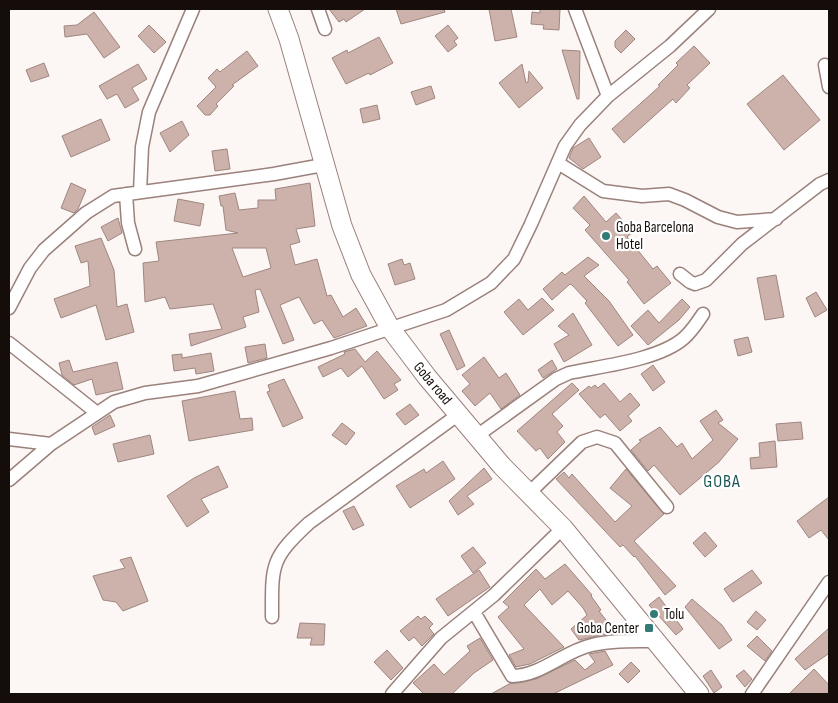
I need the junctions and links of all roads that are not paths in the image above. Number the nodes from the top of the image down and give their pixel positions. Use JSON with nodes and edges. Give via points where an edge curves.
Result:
{"nodes":[{"id":1,"x":192,"y":9,"type":"edge"},
{"id":2,"x":278,"y":9,"type":"edge"},
{"id":3,"x":318,"y":9,"type":"edge"},
{"id":4,"x":575,"y":9,"type":"edge"},
{"id":5,"x":709,"y":9,"type":"edge"},
{"id":6,"x":325,"y":30,"type":"dead end"},
{"id":7,"x":825,"y":65,"type":"dead end"},
{"id":8,"x":829,"y":87,"type":"edge"},
{"id":9,"x":608,"y":96,"type":"junction"},
{"id":10,"x":558,"y":163,"type":"junction"},
{"id":11,"x":323,"y":165,"type":"junction"},
{"id":12,"x":829,"y":180,"type":"edge"},
{"id":13,"x":140,"y":192,"type":"junction"},
{"id":14,"x":126,"y":194,"type":"junction"},
{"id":15,"x":776,"y":219,"type":"junction"},
{"id":16,"x":135,"y":250,"type":"dead end"},
{"id":17,"x":680,"y":274,"type":"dead end"},
{"id":18,"x":9,"y":308,"type":"edge"},
{"id":19,"x":703,"y":314,"type":"dead end"},
{"id":20,"x":390,"y":328,"type":"junction"},
{"id":21,"x":9,"y":343,"type":"edge"},
{"id":22,"x":97,"y":413,"type":"junction"},
{"id":23,"x":459,"y":414,"type":"junction"},
{"id":24,"x":478,"y":435,"type":"junction"},
{"id":25,"x":9,"y":439,"type":"edge"},
{"id":26,"x":51,"y":444,"type":"junction"},
{"id":27,"x":9,"y":480,"type":"edge"},
{"id":28,"x":528,"y":493,"type":"junction"},
{"id":29,"x":667,"y":508,"type":"dead end"},
{"id":30,"x":563,"y":528,"type":"junction"},
{"id":31,"x":829,"y":582,"type":"edge"},
{"id":32,"x":474,"y":612,"type":"junction"},
{"id":33,"x":272,"y":617,"type":"dead end"},
{"id":34,"x":654,"y":641,"type":"junction"},
{"id":35,"x":392,"y":694,"type":"edge"},
{"id":36,"x":699,"y":694,"type":"edge"},
{"id":37,"x":752,"y":694,"type":"edge"}],
"edges":[{"from":1,"to":13,"type":"street","via":[[150,112],[142,147]]},
{"from":2,"to":11,"type":"street","name":"Goba road","via":[[290,39]]},
{"from":3,"to":6,"type":"street"},
{"from":4,"to":9,"type":"street"},
{"from":5,"to":9,"type":"street","via":[[670,46]]},
{"from":7,"to":8,"type":"street"},
{"from":9,"to":10,"type":"street","via":[[580,125]]},
{"from":10,"to":15,"type":"street","via":[[603,191],[642,196],[669,194],[718,217],[737,222]]},
{"from":10,"to":20,"type":"street","via":[[532,224],[503,273],[446,310]]},
{"from":11,"to":13,"type":"street"},
{"from":11,"to":20,"type":"street","name":"Goba road","via":[[361,275]]},
{"from":12,"to":15,"type":"street"},
{"from":13,"to":14,"type":"street"},
{"from":14,"to":16,"type":"street","via":[[128,223]]},
{"from":14,"to":18,"type":"street","via":[[101,202],[44,250],[30,268]]},
{"from":15,"to":17,"type":"street","via":[[742,244],[701,283],[690,282]]},
{"from":19,"to":24,"type":"street","via":[[695,327],[665,350],[556,378]]},
{"from":20,"to":22,"type":"street","via":[[198,386],[145,393],[114,402]]},
{"from":20,"to":23,"type":"street","name":"Goba road"},
{"from":21,"to":22,"type":"street"},
{"from":22,"to":26,"type":"street"},
{"from":23,"to":24,"type":"street","name":"Goba road"},
{"from":23,"to":33,"type":"street","via":[[291,540],[275,562]]},
{"from":24,"to":28,"type":"street","name":"Goba road"},
{"from":25,"to":26,"type":"street"},
{"from":26,"to":27,"type":"street"},
{"from":28,"to":29,"type":"street","via":[[582,442],[597,437],[615,443]]},
{"from":28,"to":30,"type":"street","name":"Goba road"},
{"from":30,"to":32,"type":"street"},
{"from":30,"to":34,"type":"street","name":"Goba road"},
{"from":31,"to":37,"type":"street"},
{"from":32,"to":34,"type":"street","via":[[512,676],[521,676],[592,644]]},
{"from":32,"to":35,"type":"street","via":[[441,638]]},
{"from":34,"to":36,"type":"street","name":"Goba road"}]}
